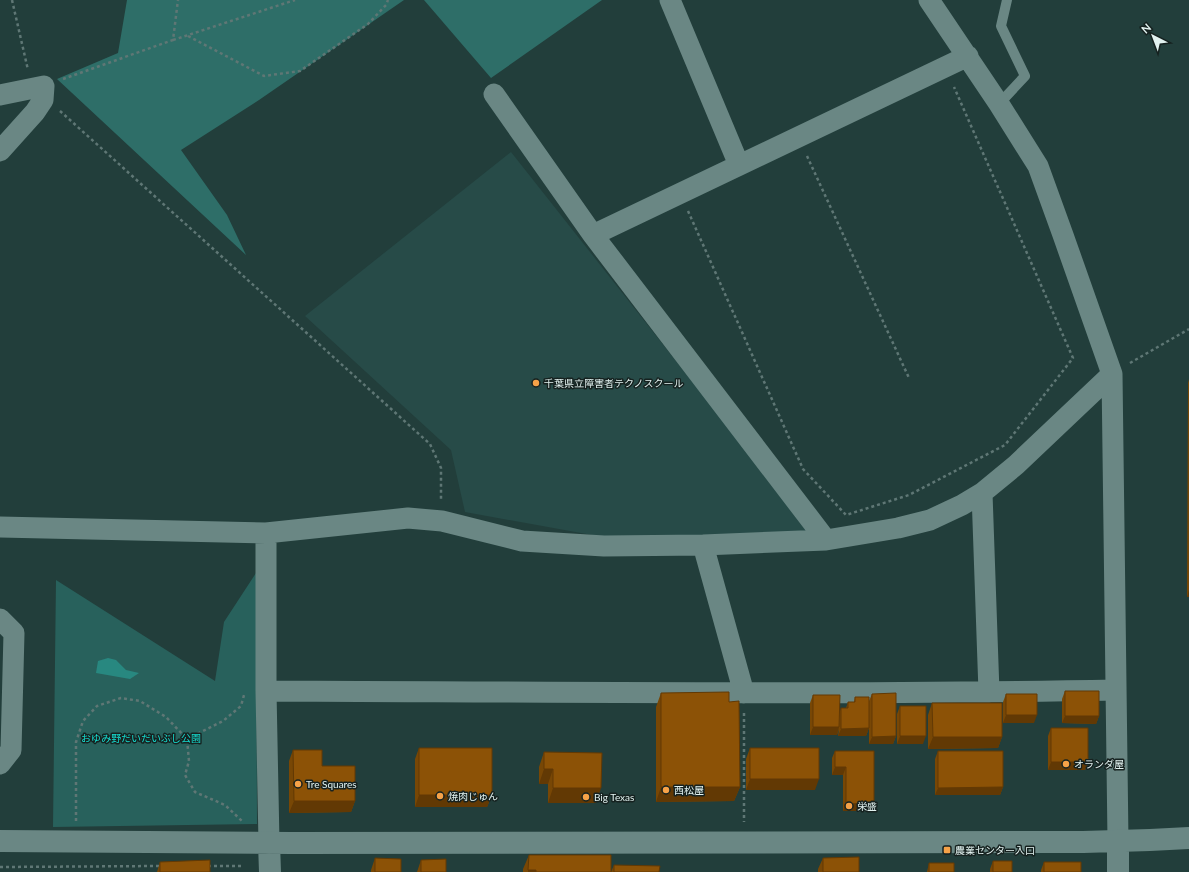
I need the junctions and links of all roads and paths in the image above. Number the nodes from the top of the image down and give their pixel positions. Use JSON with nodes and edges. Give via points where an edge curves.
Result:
{"nodes":[{"id":1,"x":12,"y":0,"type":"edge"},
{"id":2,"x":178,"y":0,"type":"edge"},
{"id":3,"x":295,"y":0,"type":"edge"},
{"id":4,"x":388,"y":0,"type":"edge"},
{"id":5,"x":670,"y":0,"type":"edge"},
{"id":6,"x":929,"y":0,"type":"edge"},
{"id":7,"x":1007,"y":0,"type":"edge"},
{"id":8,"x":188,"y":36,"type":"junction"},
{"id":9,"x":173,"y":40,"type":"junction"},
{"id":10,"x":968,"y":56,"type":"junction"},
{"id":11,"x":38,"y":87,"type":"junction"},
{"id":12,"x":954,"y":87,"type":"dead end"},
{"id":13,"x":494,"y":94,"type":"dead end"},
{"id":14,"x":0,"y":95,"type":"edge"},
{"id":15,"x":1000,"y":104,"type":"junction"},
{"id":16,"x":798,"y":137,"type":"junction"},
{"id":17,"x":0,"y":151,"type":"edge"},
{"id":18,"x":740,"y":165,"type":"junction"},
{"id":19,"x":680,"y":193,"type":"junction"},
{"id":20,"x":593,"y":235,"type":"junction"},
{"id":21,"x":1189,"y":329,"type":"edge"},
{"id":22,"x":1112,"y":374,"type":"junction"},
{"id":23,"x":909,"y":378,"type":"dead end"},
{"id":24,"x":982,"y":493,"type":"junction"},
{"id":25,"x":442,"y":521,"type":"junction"},
{"id":26,"x":0,"y":527,"type":"edge"},
{"id":27,"x":266,"y":534,"type":"junction"},
{"id":28,"x":826,"y":540,"type":"junction"},
{"id":29,"x":703,"y":545,"type":"junction"},
{"id":30,"x":0,"y":619,"type":"edge"},
{"id":31,"x":6,"y":685,"type":"edge"},
{"id":32,"x":1116,"y":690,"type":"junction"},
{"id":33,"x":266,"y":692,"type":"junction"},
{"id":34,"x":989,"y":692,"type":"junction"},
{"id":35,"x":244,"y":693,"type":"dead end"},
{"id":36,"x":744,"y":693,"type":"junction"},
{"id":37,"x":187,"y":739,"type":"junction"},
{"id":38,"x":0,"y":764,"type":"edge"},
{"id":39,"x":1189,"y":838,"type":"edge"},
{"id":40,"x":0,"y":841,"type":"edge"},
{"id":41,"x":76,"y":841,"type":"junction"},
{"id":42,"x":1118,"y":841,"type":"junction"},
{"id":43,"x":744,"y":842,"type":"junction"},
{"id":44,"x":246,"y":843,"type":"junction"},
{"id":45,"x":269,"y":843,"type":"junction"},
{"id":46,"x":167,"y":866,"type":"edge"},
{"id":47,"x":206,"y":866,"type":"edge"},
{"id":48,"x":0,"y":867,"type":"edge"},
{"id":49,"x":270,"y":872,"type":"edge"},
{"id":50,"x":1118,"y":872,"type":"edge"}],
"edges":[{"from":1,"to":11,"type":"path"},
{"from":2,"to":9,"type":"path"},
{"from":3,"to":8,"type":"path"},
{"from":4,"to":8,"type":"path","via":[[368,24],[300,71],[264,76]]},
{"from":5,"to":18,"type":"street"},
{"from":6,"to":10,"type":"street"},
{"from":7,"to":15,"type":"lane","via":[[1001,26],[1025,76]]},
{"from":8,"to":9,"type":"path"},
{"from":9,"to":11,"type":"path"},
{"from":10,"to":15,"type":"street"},
{"from":10,"to":16,"type":"street"},
{"from":11,"to":14,"type":"street"},
{"from":11,"to":17,"type":"street","via":[[43,100]]},
{"from":11,"to":25,"type":"path","via":[[54,106],[430,444],[441,468]]},
{"from":12,"to":19,"type":"path","via":[[1073,358],[1005,444],[909,495],[846,515],[803,469]]},
{"from":13,"to":20,"type":"street"},
{"from":15,"to":22,"type":"street","via":[[1038,166]]},
{"from":16,"to":18,"type":"street"},
{"from":16,"to":23,"type":"path"},
{"from":18,"to":19,"type":"street"},
{"from":19,"to":20,"type":"street"},
{"from":20,"to":28,"type":"street"},
{"from":21,"to":22,"type":"path"},
{"from":22,"to":24,"type":"street"},
{"from":22,"to":32,"type":"street"},
{"from":24,"to":28,"type":"street","via":[[930,520]]},
{"from":24,"to":34,"type":"street"},
{"from":25,"to":27,"type":"street","via":[[408,518]]},
{"from":25,"to":29,"type":"street","via":[[522,541],[604,546]]},
{"from":26,"to":27,"type":"street"},
{"from":27,"to":33,"type":"street"},
{"from":28,"to":29,"type":"street"},
{"from":29,"to":36,"type":"street"},
{"from":30,"to":31,"type":"street","via":[[14,632]]},
{"from":31,"to":38,"type":"street","via":[[11,750]]},
{"from":32,"to":34,"type":"street"},
{"from":32,"to":42,"type":"street"},
{"from":33,"to":36,"type":"street"},
{"from":33,"to":45,"type":"street"},
{"from":34,"to":36,"type":"street"},
{"from":35,"to":37,"type":"path","via":[[241,706],[223,721]]},
{"from":36,"to":43,"type":"path"},
{"from":37,"to":41,"type":"path","via":[[166,717],[140,701],[121,698],[97,706],[83,721],[76,742]]},
{"from":37,"to":44,"type":"path","via":[[189,761],[185,775],[195,792],[225,805],[242,821]]},
{"from":39,"to":42,"type":"street"},
{"from":40,"to":41,"type":"street"},
{"from":41,"to":44,"type":"street"},
{"from":42,"to":43,"type":"street"},
{"from":42,"to":50,"type":"street"},
{"from":43,"to":45,"type":"street"},
{"from":44,"to":45,"type":"street"},
{"from":44,"to":47,"type":"path","via":[[246,866]]},
{"from":45,"to":49,"type":"street"},
{"from":46,"to":48,"type":"path"}]}
